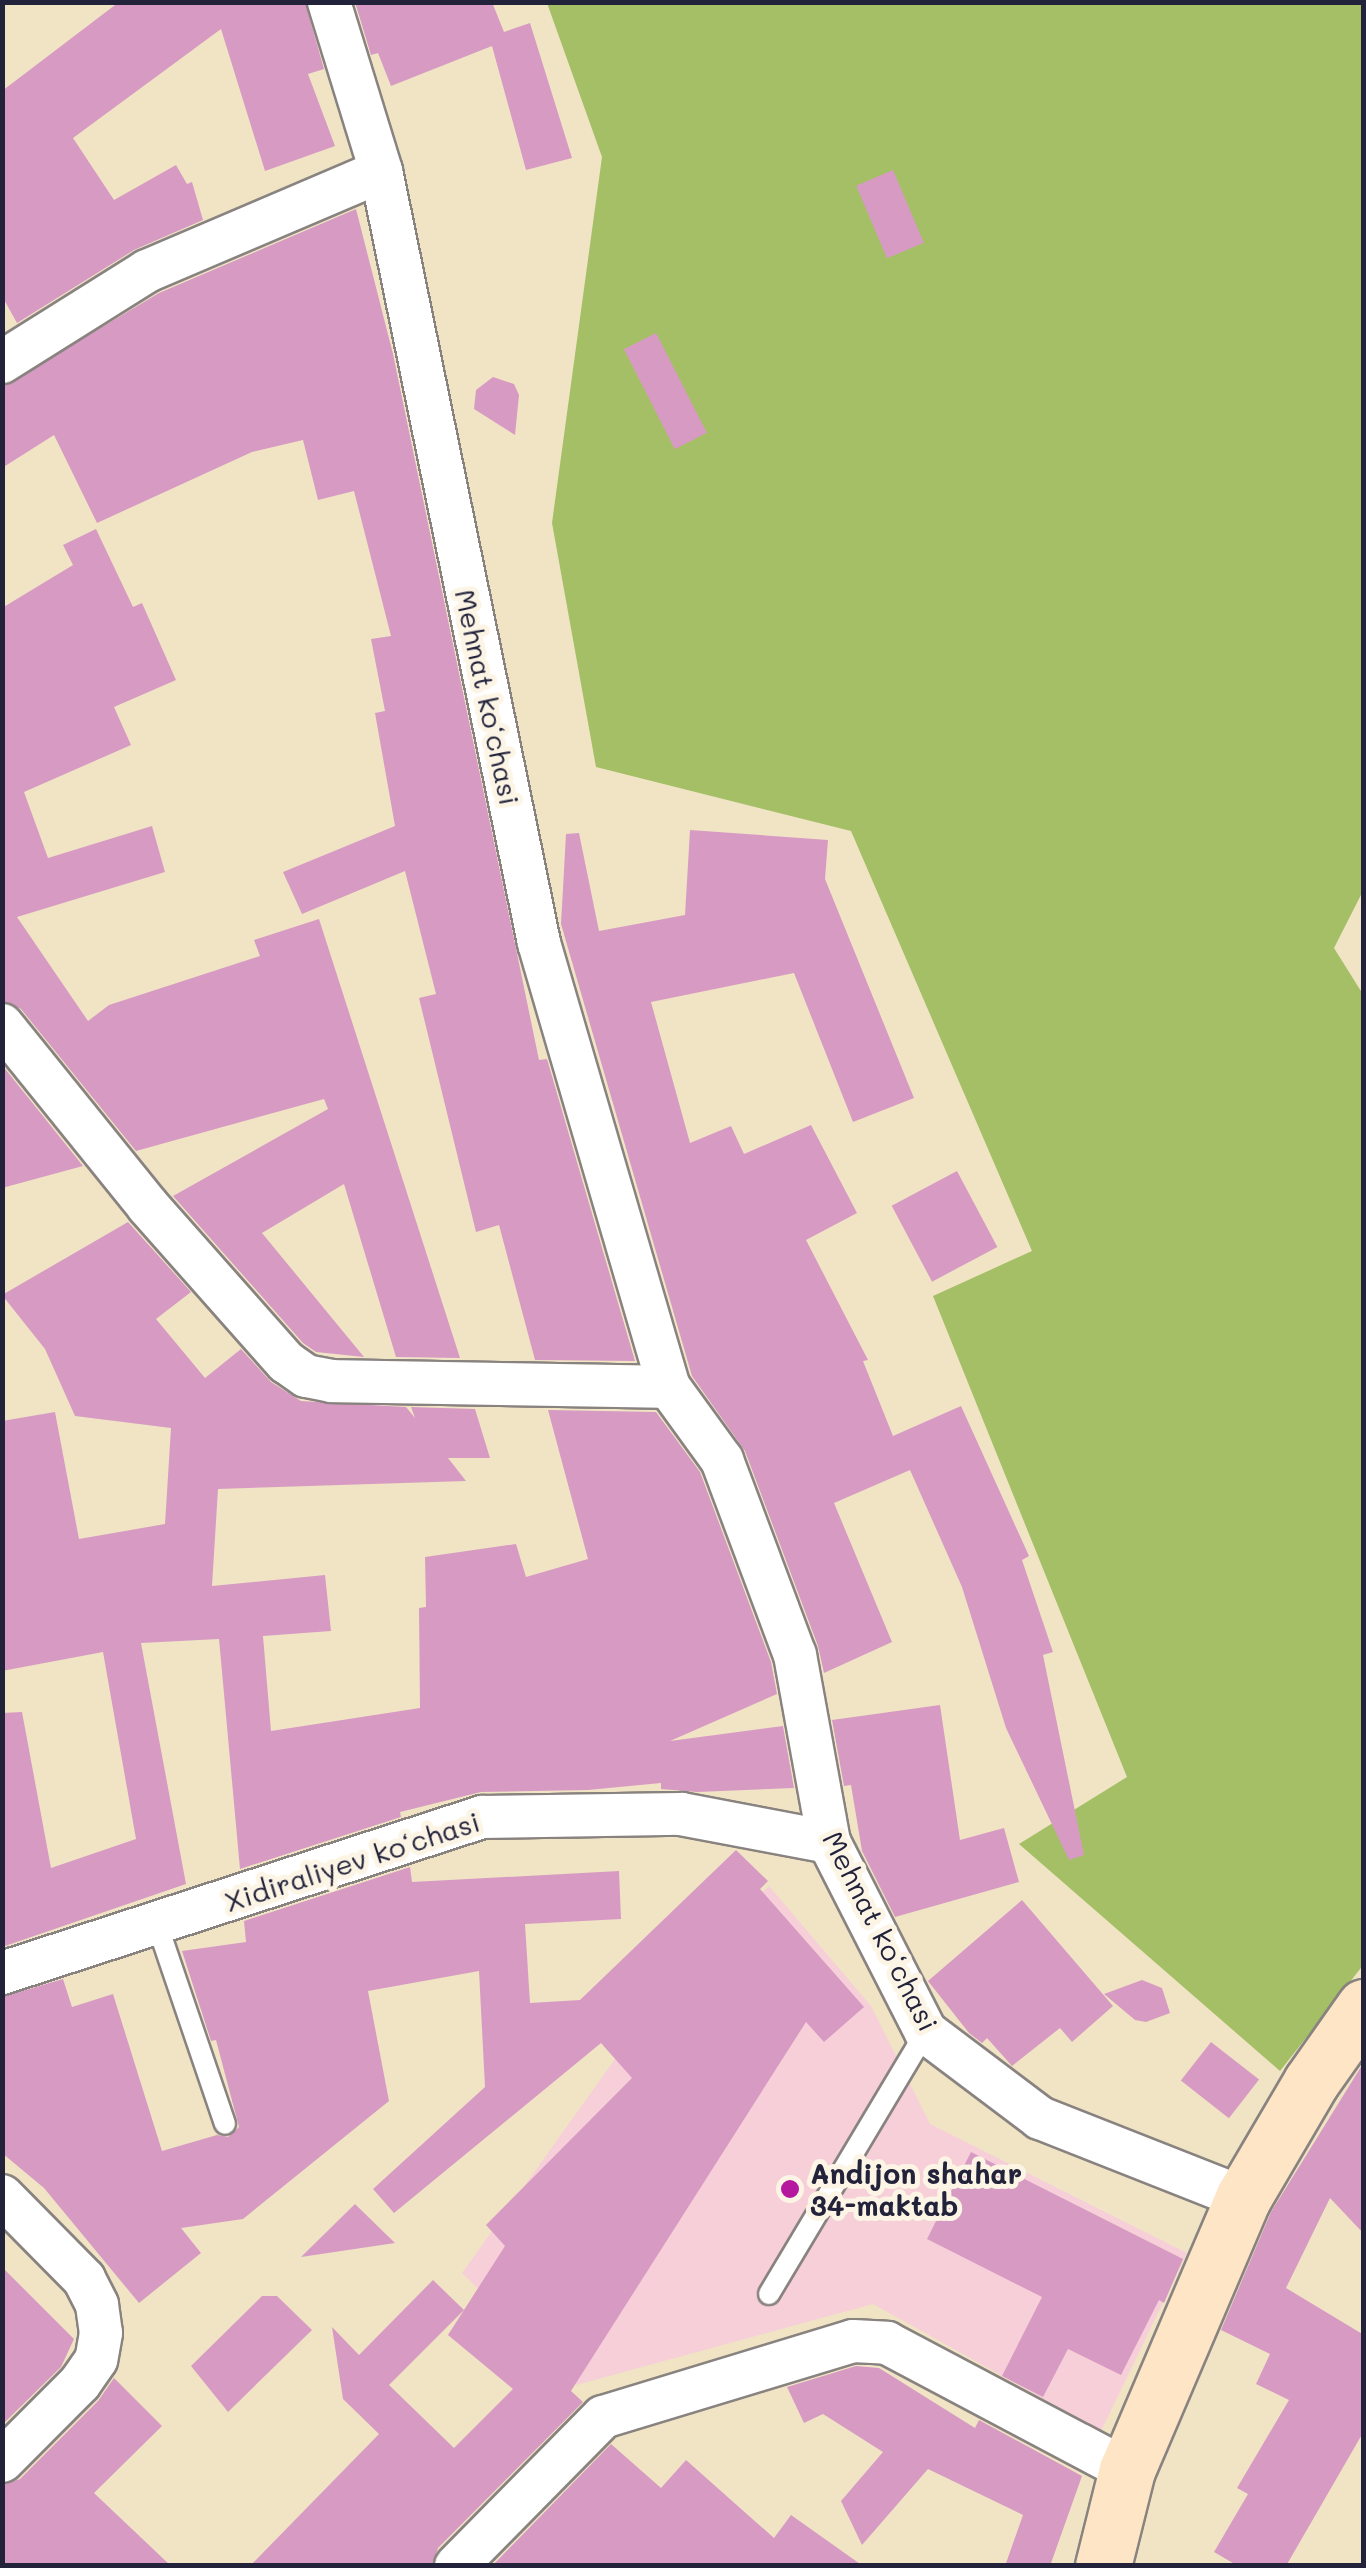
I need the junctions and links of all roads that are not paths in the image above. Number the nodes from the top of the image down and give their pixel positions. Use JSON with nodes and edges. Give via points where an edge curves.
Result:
{"nodes":[{"id":1,"x":329,"y":2,"type":"edge"},
{"id":2,"x":381,"y":171,"type":"junction"},
{"id":3,"x":2,"y":362,"type":"edge"},
{"id":4,"x":2,"y":1025,"type":"edge"},
{"id":5,"x":669,"y":1387,"type":"junction"},
{"id":6,"x":829,"y":1842,"type":"junction"},
{"id":7,"x":157,"y":1924,"type":"junction"},
{"id":8,"x":2,"y":1973,"type":"edge"},
{"id":9,"x":1364,"y":2007,"type":"edge"},
{"id":10,"x":926,"y":2032,"type":"junction"},
{"id":11,"x":225,"y":2124,"type":"dead end"},
{"id":12,"x":2,"y":2196,"type":"edge"},
{"id":13,"x":1244,"y":2198,"type":"junction"},
{"id":14,"x":768,"y":2294,"type":"dead end"},
{"id":15,"x":2,"y":2462,"type":"edge"},
{"id":16,"x":1127,"y":2470,"type":"junction"},
{"id":17,"x":456,"y":2566,"type":"edge"},
{"id":18,"x":1103,"y":2566,"type":"edge"}],
"edges":[{"from":1,"to":2,"type":"street","name":"Mehnat koʻchasi"},
{"from":2,"to":3,"type":"street","via":[[147,271]]},
{"from":2,"to":5,"type":"street","name":"Mehnat koʻchasi","via":[[538,944]]},
{"from":4,"to":5,"type":"street","via":[[147,1205],[286,1362],[306,1376]]},
{"from":5,"to":6,"type":"street","name":"Mehnat koʻchasi","via":[[722,1460],[795,1655]]},
{"from":6,"to":7,"type":"street","name":"Xidiraliyev koʻchasi","via":[[681,1814],[482,1817]]},
{"from":6,"to":10,"type":"street","name":"Mehnat koʻchasi"},
{"from":7,"to":8,"type":"street","name":"Xidiraliyev koʻchasi"},
{"from":7,"to":11,"type":"lane"},
{"from":9,"to":13,"type":"street","via":[[1310,2082]]},
{"from":10,"to":13,"type":"street","name":"Mehnat koʻchasi","via":[[1040,2118]]},
{"from":10,"to":14,"type":"lane"},
{"from":12,"to":15,"type":"street","via":[[84,2279],[97,2305],[100,2333],[96,2360],[80,2383]]},
{"from":13,"to":16,"type":"street"},
{"from":16,"to":17,"type":"street","via":[[887,2343],[853,2341],[603,2417]]},
{"from":16,"to":18,"type":"street"}]}
